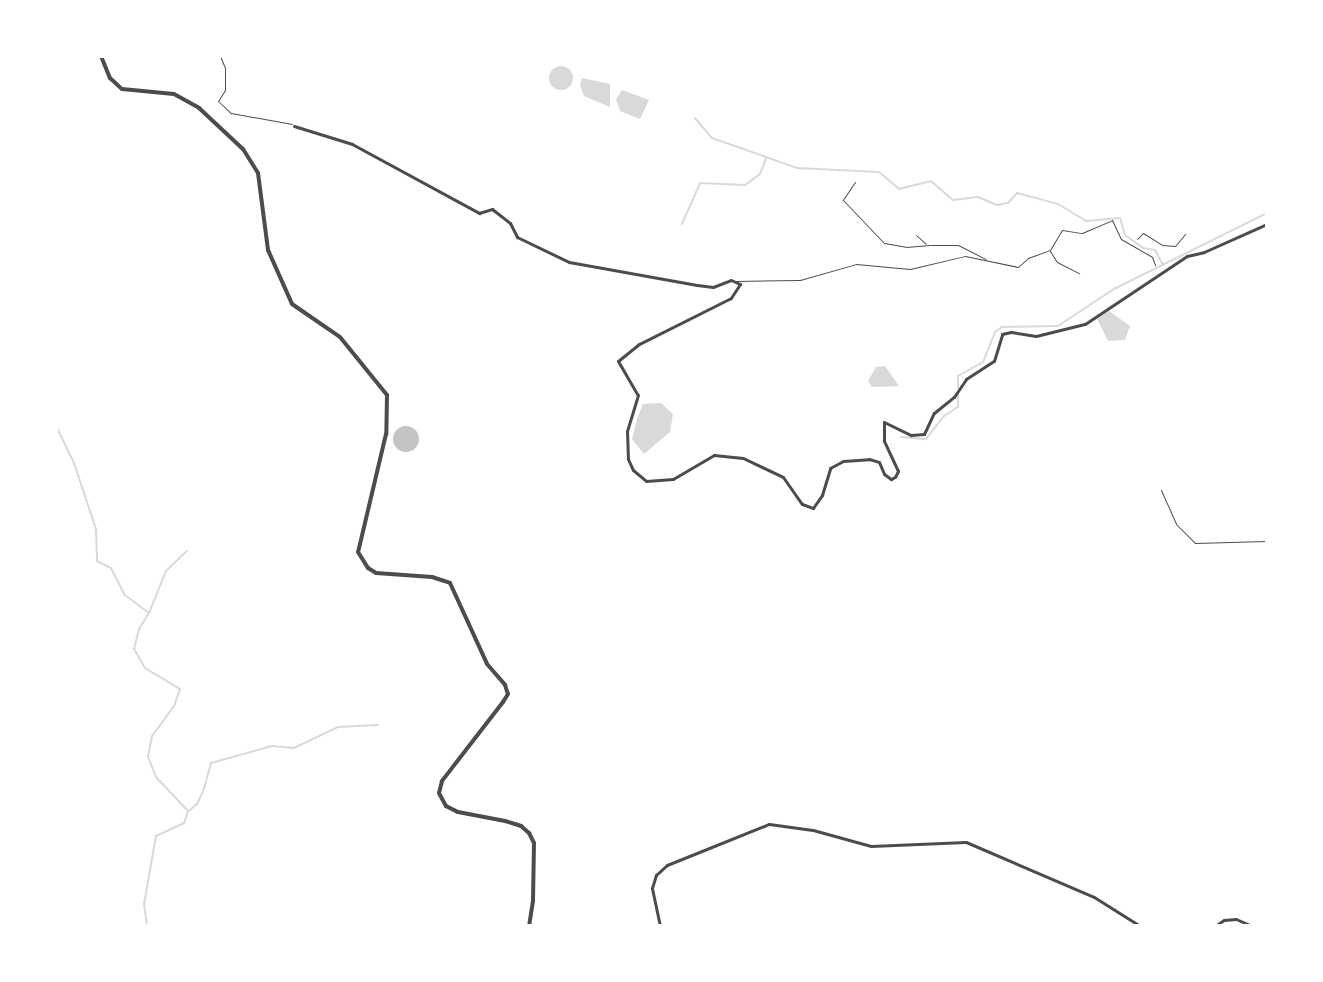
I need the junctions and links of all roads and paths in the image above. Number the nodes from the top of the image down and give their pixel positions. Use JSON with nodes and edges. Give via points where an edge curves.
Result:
{"nodes":[{"id":1,"x":101,"y":56,"type":"edge"},
{"id":2,"x":220,"y":56,"type":"edge"},
{"id":3,"x":294,"y":126,"type":"joint"},
{"id":4,"x":855,"y":182,"type":"dead end"},
{"id":5,"x":1267,"y":224,"type":"edge"},
{"id":6,"x":1185,"y":234,"type":"dead end"},
{"id":7,"x":916,"y":235,"type":"dead end"},
{"id":8,"x":1137,"y":239,"type":"dead end"},
{"id":9,"x":930,"y":245,"type":"junction"},
{"id":10,"x":1050,"y":250,"type":"junction"},
{"id":11,"x":988,"y":260,"type":"junction"},
{"id":12,"x":1155,"y":265,"type":"dead end"},
{"id":13,"x":1079,"y":273,"type":"dead end"},
{"id":14,"x":736,"y":281,"type":"junction"},
{"id":15,"x":1161,"y":490,"type":"dead end"},
{"id":16,"x":1267,"y":541,"type":"edge"},
{"id":17,"x":529,"y":926,"type":"edge"},
{"id":18,"x":660,"y":926,"type":"edge"},
{"id":19,"x":1140,"y":926,"type":"edge"},
{"id":20,"x":1215,"y":926,"type":"edge"},
{"id":21,"x":1252,"y":926,"type":"edge"}],
"edges":[{"from":1,"to":17,"type":"street","via":[[110,78],[122,89],[174,94],[199,108],[243,149],[258,173],[268,250],[292,304],[340,337],[387,395],[386,434],[358,552],[376,573],[450,583],[487,664],[505,685],[508,694],[442,781],[439,793],[446,806],[458,812],[505,821],[529,833],[534,843]]},
{"from":2,"to":3,"type":"lane","via":[[225,90],[218,101],[231,113]]},
{"from":3,"to":14,"type":"street","via":[[352,144],[479,213],[492,209],[510,223],[517,237],[569,262],[713,287]]},
{"from":4,"to":9,"type":"lane","via":[[843,200],[884,243]]},
{"from":5,"to":14,"type":"street","via":[[1187,256],[1085,324],[1036,336],[1002,334],[994,361],[966,379],[934,413],[924,434],[911,435],[884,422],[884,441],[898,471],[895,477],[884,474],[879,462],[843,461],[830,468],[813,508],[802,504],[783,477],[730,455],[714,455],[673,479],[646,481],[628,459],[627,431],[638,395],[618,361],[639,344],[731,298],[741,287]]},
{"from":6,"to":8,"type":"lane","via":[[1175,246],[1143,233]]},
{"from":7,"to":9,"type":"lane"},
{"from":9,"to":11,"type":"lane","via":[[958,245]]},
{"from":10,"to":11,"type":"lane","via":[[1018,267]]},
{"from":10,"to":12,"type":"lane","via":[[1062,230],[1082,233],[1112,220],[1121,239],[1152,257]]},
{"from":10,"to":13,"type":"lane","via":[[1057,262]]},
{"from":11,"to":14,"type":"lane","via":[[952,257],[910,269],[847,265],[800,280]]},
{"from":15,"to":16,"type":"lane","via":[[1176,524],[1195,543]]},
{"from":18,"to":19,"type":"street","via":[[652,888],[656,875],[667,865],[769,824],[871,846],[966,842],[1094,897]]},
{"from":20,"to":21,"type":"street","via":[[1236,919]]}]}
